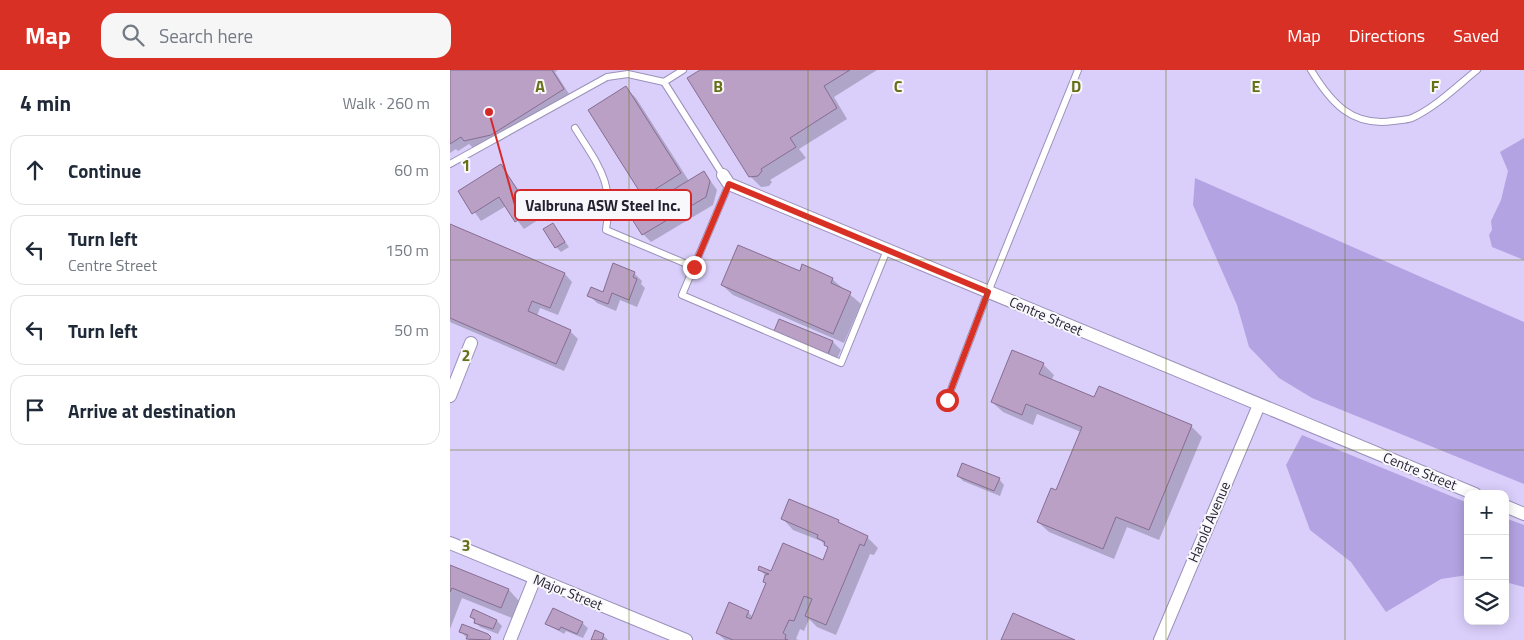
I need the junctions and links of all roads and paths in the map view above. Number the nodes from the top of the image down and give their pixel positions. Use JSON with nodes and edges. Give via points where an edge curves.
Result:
{"nodes":[{"id":1,"x":683,"y":70,"type":"edge"},
{"id":2,"x":1078,"y":70,"type":"edge"},
{"id":3,"x":1311,"y":70,"type":"edge"},
{"id":4,"x":1478,"y":70,"type":"edge"},
{"id":5,"x":664,"y":82,"type":"junction"},
{"id":6,"x":575,"y":128,"type":"dead end"},
{"id":7,"x":450,"y":164,"type":"edge"},
{"id":8,"x":726,"y":179,"type":"junction"},
{"id":9,"x":887,"y":250,"type":"junction"},
{"id":10,"x":694,"y":267,"type":"junction"},
{"id":11,"x":988,"y":292,"type":"junction"},
{"id":12,"x":471,"y":343,"type":"dead end"},
{"id":13,"x":450,"y":396,"type":"edge"},
{"id":14,"x":947,"y":400,"type":"dead end"},
{"id":15,"x":1259,"y":405,"type":"junction"},
{"id":16,"x":1465,"y":490,"type":"edge"},
{"id":17,"x":1509,"y":508,"type":"edge"},
{"id":18,"x":1524,"y":514,"type":"edge"},
{"id":19,"x":450,"y":543,"type":"edge"},
{"id":20,"x":536,"y":578,"type":"junction"},
{"id":21,"x":510,"y":640,"type":"edge"},
{"id":22,"x":685,"y":640,"type":"edge"},
{"id":23,"x":1160,"y":640,"type":"edge"}],
"edges":[{"from":1,"to":5,"type":"lane"},
{"from":2,"to":11,"type":"lane"},
{"from":3,"to":4,"type":"lane","via":[[1330,98],[1346,113],[1376,123],[1411,119]]},
{"from":5,"to":7,"type":"lane","via":[[628,74],[607,76]]},
{"from":5,"to":8,"type":"lane"},
{"from":6,"to":10,"type":"lane","via":[[605,176],[610,201],[606,230]]},
{"from":8,"to":9,"type":"street","name":"Centre Street"},
{"from":8,"to":10,"type":"lane"},
{"from":9,"to":10,"type":"lane","via":[[841,363],[682,295]]},
{"from":9,"to":11,"type":"street","name":"Centre Street"},
{"from":11,"to":14,"type":"lane"},
{"from":11,"to":15,"type":"street","name":"Centre Street"},
{"from":12,"to":13,"type":"street"},
{"from":15,"to":16,"type":"street","name":"Centre Street"},
{"from":15,"to":23,"type":"street","name":"Harold Avenue"},
{"from":17,"to":18,"type":"street"},
{"from":19,"to":20,"type":"street","name":"Major Street"},
{"from":20,"to":21,"type":"street"},
{"from":20,"to":22,"type":"street","name":"Major Street"}]}
